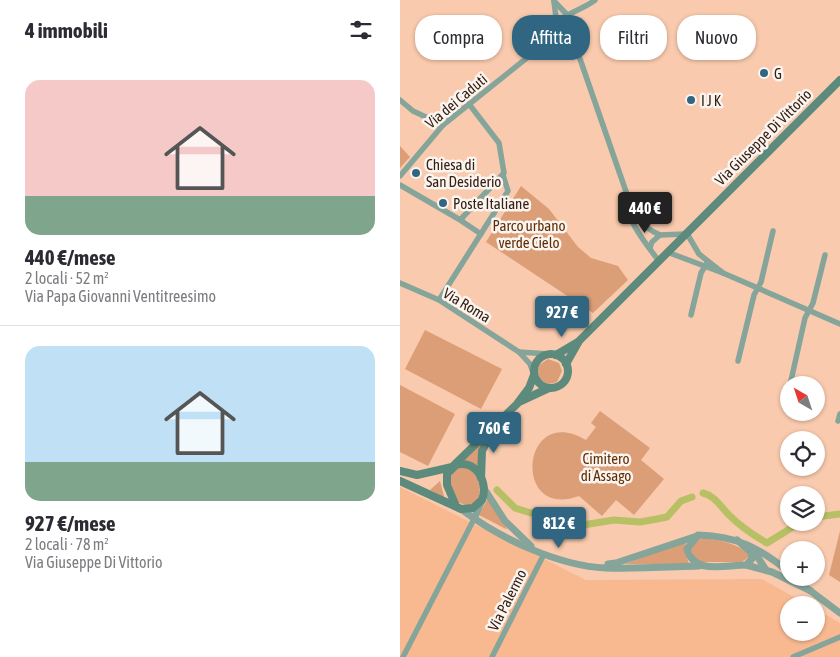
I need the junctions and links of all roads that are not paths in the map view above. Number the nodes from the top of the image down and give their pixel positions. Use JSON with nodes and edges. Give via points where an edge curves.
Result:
{"nodes":[{"id":1,"x":595,"y":0,"type":"edge"},
{"id":2,"x":553,"y":1,"type":"edge"},
{"id":3,"x":584,"y":9,"type":"junction"},
{"id":4,"x":555,"y":15,"type":"edge"},
{"id":5,"x":568,"y":15,"type":"joint"},
{"id":6,"x":581,"y":15,"type":"edge"},
{"id":7,"x":524,"y":60,"type":"edge"},
{"id":8,"x":580,"y":60,"type":"edge"},
{"id":9,"x":840,"y":80,"type":"edge"},
{"id":10,"x":400,"y":100,"type":"edge"},
{"id":11,"x":468,"y":104,"type":"junction"},
{"id":12,"x":443,"y":125,"type":"junction"},
{"id":13,"x":503,"y":175,"type":"junction"},
{"id":14,"x":400,"y":176,"type":"edge"},
{"id":15,"x":400,"y":185,"type":"edge"},
{"id":16,"x":624,"y":192,"type":"junction"},
{"id":17,"x":462,"y":221,"type":"junction"},
{"id":18,"x":773,"y":231,"type":"dead end"},
{"id":19,"x":480,"y":234,"type":"junction"},
{"id":20,"x":685,"y":234,"type":"junction"},
{"id":21,"x":660,"y":235,"type":"junction"},
{"id":22,"x":650,"y":248,"type":"junction"},
{"id":23,"x":695,"y":248,"type":"junction"},
{"id":24,"x":666,"y":252,"type":"junction"},
{"id":25,"x":825,"y":255,"type":"dead end"},
{"id":26,"x":684,"y":257,"type":"junction"},
{"id":27,"x":658,"y":260,"type":"junction"},
{"id":28,"x":707,"y":264,"type":"junction"},
{"id":29,"x":400,"y":283,"type":"edge"},
{"id":30,"x":758,"y":288,"type":"junction"},
{"id":31,"x":439,"y":300,"type":"junction"},
{"id":32,"x":809,"y":310,"type":"junction"},
{"id":33,"x":692,"y":316,"type":"dead end"},
{"id":34,"x":840,"y":324,"type":"edge"},
{"id":35,"x":579,"y":341,"type":"junction"},
{"id":36,"x":519,"y":352,"type":"junction"},
{"id":37,"x":552,"y":354,"type":"junction"},
{"id":38,"x":738,"y":361,"type":"dead end"},
{"id":39,"x":566,"y":364,"type":"junction"},
{"id":40,"x":534,"y":375,"type":"junction"},
{"id":41,"x":792,"y":376,"type":"edge"},
{"id":42,"x":549,"y":388,"type":"junction"},
{"id":43,"x":517,"y":404,"type":"junction"},
{"id":44,"x":840,"y":414,"type":"edge"},
{"id":45,"x":838,"y":421,"type":"dead end"},
{"id":46,"x":495,"y":426,"type":"junction"},
{"id":47,"x":452,"y":467,"type":"junction"},
{"id":48,"x":400,"y":471,"type":"edge"},
{"id":49,"x":400,"y":481,"type":"edge"},
{"id":50,"x":482,"y":483,"type":"junction"},
{"id":51,"x":482,"y":500,"type":"junction"},
{"id":52,"x":458,"y":507,"type":"junction"},
{"id":53,"x":474,"y":519,"type":"junction"},
{"id":54,"x":698,"y":536,"type":"junction"},
{"id":55,"x":737,"y":540,"type":"junction"},
{"id":56,"x":533,"y":548,"type":"junction"},
{"id":57,"x":751,"y":552,"type":"junction"},
{"id":58,"x":544,"y":554,"type":"junction"},
{"id":59,"x":580,"y":565,"type":"junction"},
{"id":60,"x":746,"y":565,"type":"junction"},
{"id":61,"x":698,"y":566,"type":"junction"},
{"id":62,"x":780,"y":566,"type":"edge"},
{"id":63,"x":766,"y":570,"type":"junction"},
{"id":64,"x":805,"y":586,"type":"edge"},
{"id":65,"x":811,"y":591,"type":"junction"},
{"id":66,"x":840,"y":613,"type":"edge"},
{"id":67,"x":840,"y":637,"type":"edge"},
{"id":68,"x":404,"y":657,"type":"edge"},
{"id":69,"x":492,"y":657,"type":"edge"},
{"id":70,"x":793,"y":657,"type":"edge"}],
"edges":[{"from":1,"to":3,"type":"street"},
{"from":2,"to":4,"type":"street"},
{"from":2,"to":5,"type":"street"},
{"from":3,"to":5,"type":"street"},
{"from":3,"to":6,"type":"street"},
{"from":7,"to":11,"type":"street","name":"Via dei Caduti"},
{"from":8,"to":16,"type":"street"},
{"from":9,"to":20,"type":"main road","name":"Via Giuseppe Di Vittorio"},
{"from":10,"to":12,"type":"street","via":[[413,111]]},
{"from":11,"to":12,"type":"street","name":"Via dei Caduti"},
{"from":11,"to":13,"type":"street","via":[[499,143]]},
{"from":12,"to":14,"type":"street","name":"Via dei Caduti"},
{"from":13,"to":17,"type":"street","via":[[466,212]]},
{"from":13,"to":19,"type":"street","via":[[508,191]]},
{"from":15,"to":17,"type":"street"},
{"from":16,"to":21,"type":"street","via":[[646,227]]},
{"from":16,"to":22,"type":"street","via":[[626,211]]},
{"from":17,"to":19,"type":"street"},
{"from":18,"to":30,"type":"street"},
{"from":19,"to":31,"type":"street"},
{"from":20,"to":21,"type":"street"},
{"from":20,"to":23,"type":"street"},
{"from":20,"to":24,"type":"main road","name":"Via Giuseppe Di Vittorio"},
{"from":21,"to":22,"type":"street"},
{"from":22,"to":27,"type":"street"},
{"from":23,"to":26,"type":"street"},
{"from":23,"to":28,"type":"street"},
{"from":24,"to":26,"type":"street"},
{"from":24,"to":27,"type":"main road","name":"Via Giuseppe Di Vittorio"},
{"from":25,"to":32,"type":"street"},
{"from":26,"to":28,"type":"street"},
{"from":27,"to":35,"type":"main road","name":"Via Giuseppe Di Vittorio"},
{"from":28,"to":30,"type":"street"},
{"from":28,"to":33,"type":"street","via":[[701,273]]},
{"from":29,"to":31,"type":"street","name":"Via Roma"},
{"from":30,"to":32,"type":"street"},
{"from":30,"to":38,"type":"street"},
{"from":31,"to":36,"type":"street","name":"Via Roma"},
{"from":32,"to":34,"type":"street"},
{"from":32,"to":41,"type":"street"},
{"from":35,"to":37,"type":"main road","name":"Via Giuseppe Di Vittorio"},
{"from":35,"to":39,"type":"main road","name":"Via Giuseppe Di Vittorio"},
{"from":36,"to":37,"type":"street","name":"Via Roma"},
{"from":36,"to":40,"type":"street","name":"Via Roma","via":[[530,364]]},
{"from":37,"to":39,"type":"main road"},
{"from":37,"to":40,"type":"main road","via":[[536,361]]},
{"from":39,"to":42,"type":"main road","via":[[568,373],[564,381]]},
{"from":40,"to":42,"type":"main road","via":[[540,384]]},
{"from":40,"to":43,"type":"main road"},
{"from":42,"to":43,"type":"main road"},
{"from":43,"to":46,"type":"main road"},
{"from":44,"to":45,"type":"street"},
{"from":46,"to":47,"type":"main road"},
{"from":46,"to":50,"type":"main road","via":[[482,451]]},
{"from":47,"to":48,"type":"main road","via":[[417,475]]},
{"from":47,"to":50,"type":"main road","via":[[468,464],[478,471]]},
{"from":47,"to":52,"type":"main road","via":[[446,480],[449,495]]},
{"from":49,"to":52,"type":"main road"},
{"from":50,"to":51,"type":"main road"},
{"from":50,"to":56,"type":"street","via":[[505,520]]},
{"from":51,"to":52,"type":"main road","via":[[473,508]]},
{"from":51,"to":53,"type":"street"},
{"from":52,"to":53,"type":"street"},
{"from":53,"to":56,"type":"street"},
{"from":53,"to":68,"type":"street"},
{"from":54,"to":55,"type":"street"},
{"from":54,"to":59,"type":"street","via":[[616,563]]},
{"from":54,"to":61,"type":"street","via":[[687,549],[690,559]]},
{"from":55,"to":57,"type":"street"},
{"from":55,"to":62,"type":"street","via":[[753,546]]},
{"from":56,"to":58,"type":"street"},
{"from":57,"to":60,"type":"street","via":[[752,559]]},
{"from":57,"to":63,"type":"street"},
{"from":58,"to":59,"type":"street","via":[[561,562]]},
{"from":58,"to":69,"type":"street","name":"Via Palermo"},
{"from":59,"to":61,"type":"street","via":[[606,568]]},
{"from":60,"to":61,"type":"street"},
{"from":60,"to":63,"type":"street"},
{"from":63,"to":65,"type":"street"},
{"from":64,"to":65,"type":"street"},
{"from":65,"to":66,"type":"street"},
{"from":67,"to":70,"type":"street"}]}
